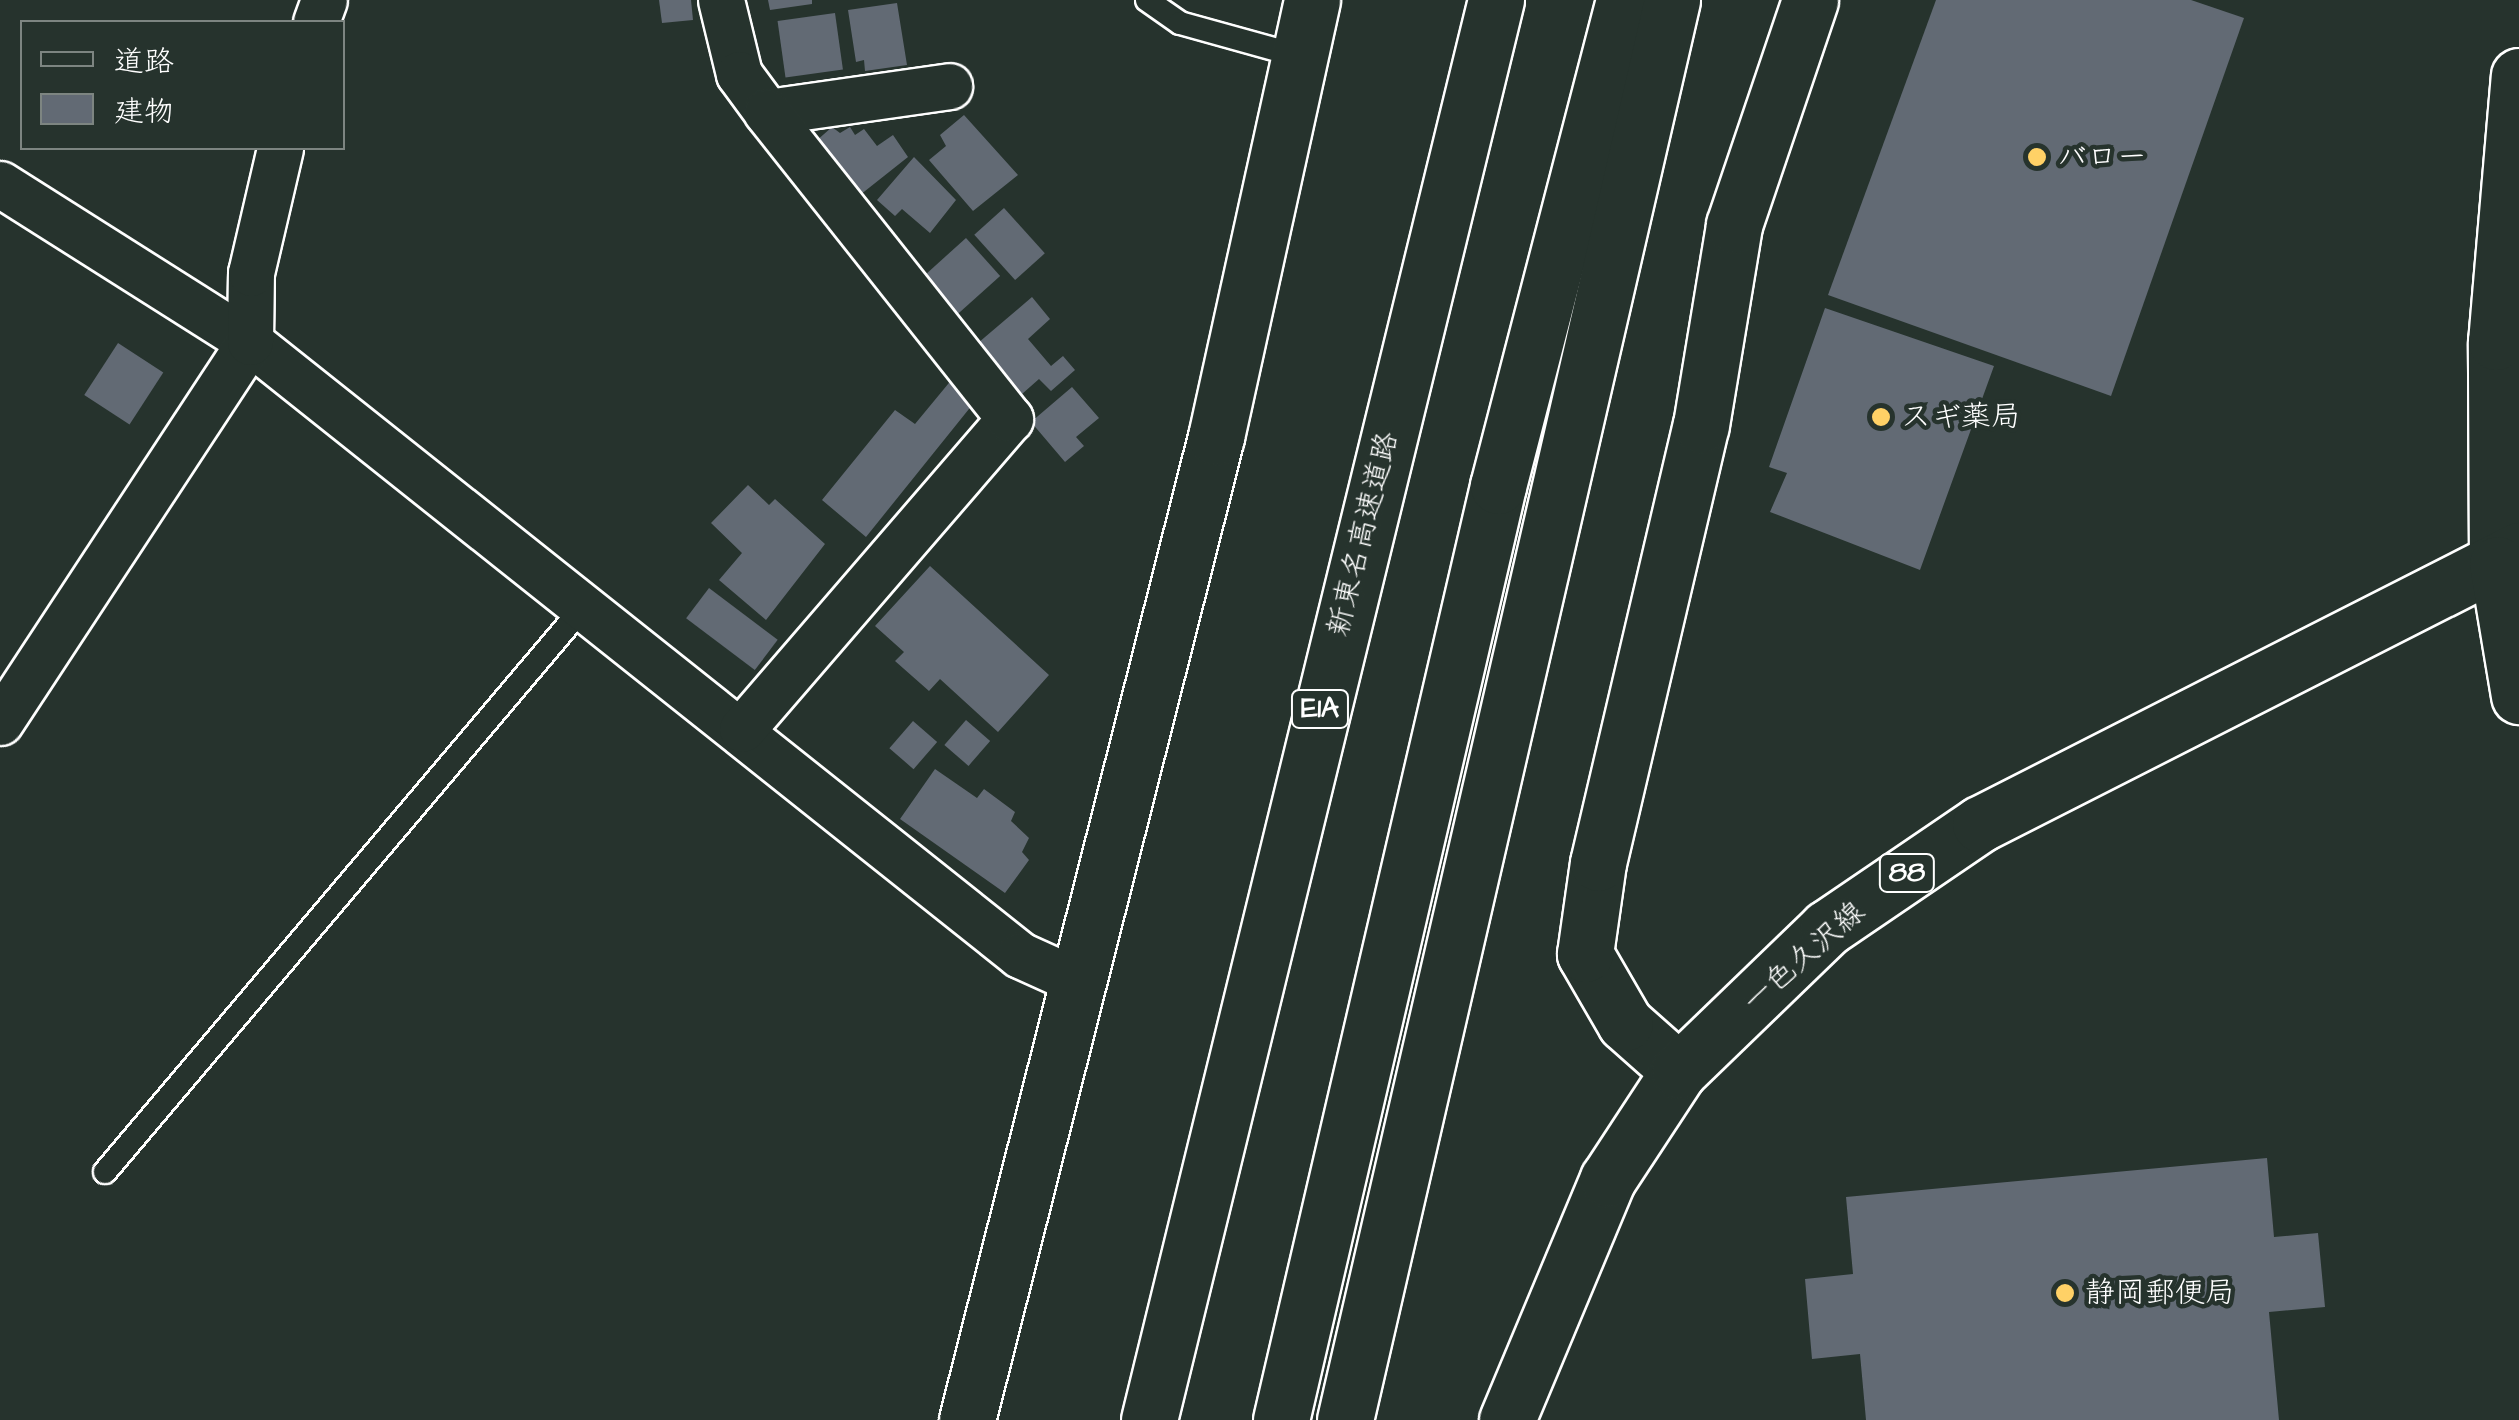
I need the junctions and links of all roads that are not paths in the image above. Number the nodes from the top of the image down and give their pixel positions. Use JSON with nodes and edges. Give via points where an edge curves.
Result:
{"nodes":[{"id":1,"x":721,"y":0,"type":"edge"},
{"id":2,"x":1146,"y":0,"type":"edge"},
{"id":3,"x":1312,"y":0,"type":"edge"},
{"id":4,"x":1496,"y":0,"type":"edge"},
{"id":5,"x":1624,"y":0,"type":"edge"},
{"id":6,"x":1672,"y":0,"type":"edge"},
{"id":7,"x":1810,"y":0,"type":"edge"},
{"id":8,"x":1299,"y":56,"type":"junction"},
{"id":9,"x":2519,"y":76,"type":"edge"},
{"id":10,"x":948,"y":86,"type":"dead end"},
{"id":11,"x":767,"y":112,"type":"junction"},
{"id":12,"x":280,"y":150,"type":"edge"},
{"id":13,"x":0,"y":184,"type":"edge"},
{"id":14,"x":250,"y":342,"type":"junction"},
{"id":15,"x":2508,"y":557,"type":"edge"},
{"id":16,"x":585,"y":605,"type":"junction"},
{"id":17,"x":2519,"y":696,"type":"edge"},
{"id":18,"x":0,"y":721,"type":"edge"},
{"id":19,"x":742,"y":729,"type":"junction"},
{"id":20,"x":1075,"y":980,"type":"junction"},
{"id":21,"x":1679,"y":1071,"type":"junction"},
{"id":22,"x":105,"y":1172,"type":"dead end"},
{"id":23,"x":968,"y":1420,"type":"edge"},
{"id":24,"x":1148,"y":1420,"type":"edge"},
{"id":25,"x":1281,"y":1420,"type":"edge"},
{"id":26,"x":1345,"y":1420,"type":"edge"},
{"id":27,"x":1508,"y":1420,"type":"edge"}],
"edges":[{"from":1,"to":11,"type":"street","via":[[739,74]]},
{"from":2,"to":8,"type":"lane","via":[[1180,22]]},
{"from":3,"to":8,"type":"main road"},
{"from":4,"to":24,"type":"main road","name":"新東名高速道路","number":"E1A"},
{"from":5,"to":25,"type":"main road","via":[[1498,486]]},
{"from":6,"to":26,"type":"main road"},
{"from":7,"to":21,"type":"main road","via":[[1734,225],[1700,425],[1598,863],[1584,954],[1625,1023]]},
{"from":8,"to":20,"type":"main road","via":[[1216,437]]},
{"from":9,"to":15,"type":"main road","via":[[2496,342]]},
{"from":10,"to":11,"type":"street"},
{"from":11,"to":19,"type":"street","via":[[1010,419]]},
{"from":12,"to":14,"type":"street","via":[[250,273]]},
{"from":13,"to":14,"type":"street"},
{"from":14,"to":16,"type":"street"},
{"from":14,"to":18,"type":"street"},
{"from":15,"to":17,"type":"main road"},
{"from":15,"to":21,"type":"main road","name":"一色久沢線","number":"88","via":[[1980,824],[1828,928]]},
{"from":16,"to":19,"type":"street"},
{"from":16,"to":22,"type":"lane"},
{"from":19,"to":20,"type":"street","via":[[1020,955]]},
{"from":20,"to":23,"type":"main road"},
{"from":21,"to":27,"type":"main road","name":"一色久沢線","number":"88","via":[[1608,1178]]}]}
